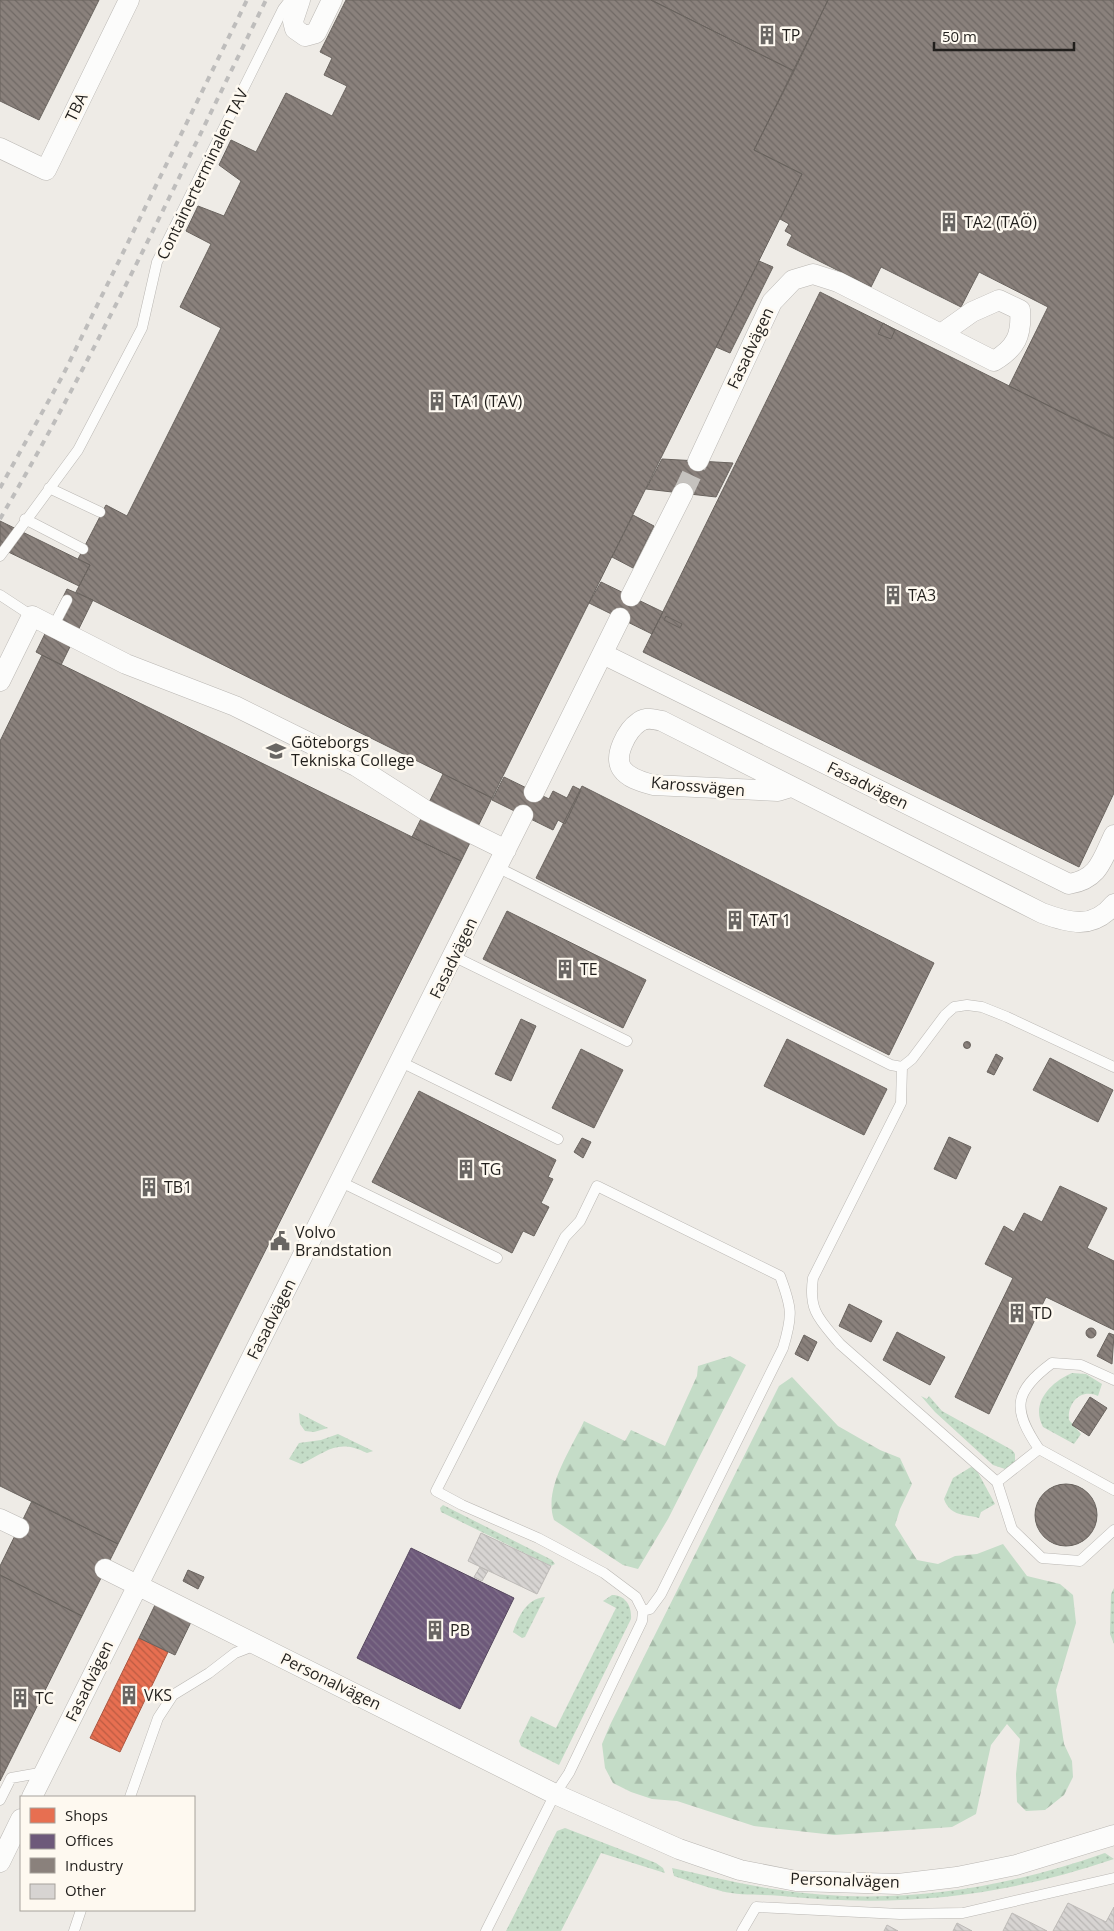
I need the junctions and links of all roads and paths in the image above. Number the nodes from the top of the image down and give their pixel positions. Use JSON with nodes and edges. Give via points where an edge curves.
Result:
{"nodes":[{"id":1,"x":130,"y":0,"type":"edge"},
{"id":2,"x":290,"y":0,"type":"edge"},
{"id":3,"x":300,"y":0,"type":"edge"},
{"id":4,"x":332,"y":0,"type":"edge"},
{"id":5,"x":0,"y":148,"type":"edge"},
{"id":6,"x":941,"y":334,"type":"dead end"},
{"id":7,"x":698,"y":461,"type":"tunnel mouth"},
{"id":8,"x":49,"y":488,"type":"junction"},
{"id":9,"x":683,"y":493,"type":"tunnel mouth"},
{"id":10,"x":100,"y":512,"type":"dead end"},
{"id":11,"x":25,"y":519,"type":"junction"},
{"id":12,"x":83,"y":549,"type":"dead end"},
{"id":13,"x":0,"y":556,"type":"edge"},
{"id":14,"x":0,"y":595,"type":"edge"},
{"id":15,"x":631,"y":596,"type":"dead end"},
{"id":16,"x":67,"y":600,"type":"dead end"},
{"id":17,"x":32,"y":616,"type":"junction"},
{"id":18,"x":620,"y":618,"type":"dead end"},
{"id":19,"x":53,"y":627,"type":"junction"},
{"id":20,"x":603,"y":654,"type":"junction"},
{"id":21,"x":0,"y":681,"type":"edge"},
{"id":22,"x":791,"y":787,"type":"junction"},
{"id":23,"x":534,"y":792,"type":"dead end"},
{"id":24,"x":523,"y":815,"type":"dead end"},
{"id":25,"x":1114,"y":836,"type":"edge"},
{"id":26,"x":502,"y":859,"type":"junction"},
{"id":27,"x":1114,"y":904,"type":"edge"},
{"id":28,"x":453,"y":956,"type":"junction"},
{"id":29,"x":627,"y":1041,"type":"dead end"},
{"id":30,"x":401,"y":1062,"type":"junction"},
{"id":31,"x":902,"y":1067,"type":"junction"},
{"id":32,"x":1114,"y":1068,"type":"edge"},
{"id":33,"x":558,"y":1139,"type":"dead end"},
{"id":34,"x":341,"y":1182,"type":"junction"},
{"id":35,"x":497,"y":1258,"type":"dead end"},
{"id":36,"x":1114,"y":1380,"type":"edge"},
{"id":37,"x":1039,"y":1449,"type":"junction"},
{"id":38,"x":997,"y":1482,"type":"junction"},
{"id":39,"x":1114,"y":1490,"type":"edge"},
{"id":40,"x":0,"y":1519,"type":"edge"},
{"id":41,"x":19,"y":1528,"type":"dead end"},
{"id":42,"x":1114,"y":1530,"type":"edge"},
{"id":43,"x":105,"y":1569,"type":"dead end"},
{"id":44,"x":137,"y":1585,"type":"junction"},
{"id":45,"x":643,"y":1611,"type":"junction"},
{"id":46,"x":257,"y":1644,"type":"junction"},
{"id":47,"x":44,"y":1772,"type":"junction"},
{"id":48,"x":555,"y":1794,"type":"junction"},
{"id":49,"x":32,"y":1796,"type":"edge"},
{"id":50,"x":130,"y":1796,"type":"edge"},
{"id":51,"x":0,"y":1800,"type":"edge"},
{"id":52,"x":20,"y":1821,"type":"edge"},
{"id":53,"x":1114,"y":1835,"type":"edge"},
{"id":54,"x":0,"y":1862,"type":"edge"},
{"id":55,"x":1114,"y":1878,"type":"edge"},
{"id":56,"x":81,"y":1911,"type":"edge"},
{"id":57,"x":74,"y":1931,"type":"edge"},
{"id":58,"x":486,"y":1931,"type":"edge"},
{"id":59,"x":742,"y":1931,"type":"edge"}],
"edges":[{"from":1,"to":5,"type":"street","name":"TBA","via":[[46,170]]},
{"from":2,"to":8,"type":"lane","name":"Containerterminalen TAV","via":[[157,262],[142,328],[78,450]]},
{"from":3,"to":4,"type":"street","via":[[293,22],[295,29],[305,36],[316,33]]},
{"from":6,"to":7,"type":"street","name":"Fasadvägen","via":[[838,282],[813,274],[793,280],[772,302]]},
{"from":8,"to":10,"type":"lane"},
{"from":8,"to":11,"type":"lane","name":"Containerterminalen TAV"},
{"from":9,"to":15,"type":"street"},
{"from":11,"to":12,"type":"lane"},
{"from":11,"to":13,"type":"lane","name":"Containerterminalen TAV"},
{"from":14,"to":17,"type":"lane"},
{"from":16,"to":19,"type":"lane"},
{"from":17,"to":19,"type":"street"},
{"from":17,"to":21,"type":"street"},
{"from":18,"to":20,"type":"street"},
{"from":19,"to":26,"type":"street","via":[[126,664],[244,710],[356,766]]},
{"from":20,"to":23,"type":"street"},
{"from":20,"to":25,"type":"street","name":"Fasadvägen","via":[[1069,884],[1083,882],[1096,873]]},
{"from":22,"to":22,"type":"street","name":"Karossvägen","via":[[652,718],[639,722],[629,734],[618,760],[623,770],[635,779],[653,785],[778,791]]},
{"from":22,"to":27,"type":"street","name":"Karossvägen","via":[[1042,913],[1077,923],[1102,915]]},
{"from":24,"to":26,"type":"street","name":"Fasadvägen"},
{"from":26,"to":28,"type":"street","name":"Fasadvägen"},
{"from":26,"to":31,"type":"lane","via":[[878,1059]]},
{"from":28,"to":29,"type":"lane"},
{"from":28,"to":30,"type":"street","name":"Fasadvägen"},
{"from":30,"to":33,"type":"lane"},
{"from":30,"to":34,"type":"street","name":"Fasadvägen"},
{"from":31,"to":32,"type":"lane","via":[[912,1059],[944,1015],[967,1005],[982,1007],[1008,1018]]},
{"from":31,"to":38,"type":"lane","via":[[901,1103],[813,1278],[813,1307],[840,1344]]},
{"from":34,"to":35,"type":"lane"},
{"from":34,"to":44,"type":"street","name":"Fasadvägen"},
{"from":36,"to":37,"type":"lane","via":[[1081,1365],[1052,1363],[1032,1378],[1022,1394],[1020,1412]]},
{"from":37,"to":38,"type":"lane"},
{"from":37,"to":39,"type":"lane"},
{"from":38,"to":42,"type":"lane","via":[[1012,1529],[1042,1558],[1080,1561]]},
{"from":40,"to":41,"type":"street"},
{"from":43,"to":44,"type":"street","name":"Personalvägen"},
{"from":44,"to":46,"type":"street","name":"Personalvägen"},
{"from":44,"to":47,"type":"street","name":"Fasadvägen"},
{"from":45,"to":45,"type":"lane","via":[[650,1609],[661,1594],[783,1348],[792,1319],[780,1276],[597,1186],[580,1221],[565,1237],[436,1491],[538,1538],[604,1573],[636,1597]]},
{"from":45,"to":48,"type":"lane","via":[[638,1630]]},
{"from":46,"to":48,"type":"street","name":"Personalvägen"},
{"from":46,"to":50,"type":"lane","via":[[235,1653],[173,1695],[158,1718]]},
{"from":47,"to":49,"type":"street","name":"Fasadvägen"},
{"from":47,"to":51,"type":"lane","via":[[11,1778]]},
{"from":48,"to":53,"type":"street","name":"Personalvägen","via":[[679,1849],[740,1870],[796,1880],[898,1884],[957,1876],[1016,1865]]},
{"from":48,"to":58,"type":"lane"},
{"from":52,"to":54,"type":"street"},
{"from":55,"to":59,"type":"lane","via":[[963,1913],[900,1914],[756,1907]]},
{"from":56,"to":57,"type":"lane"}]}
